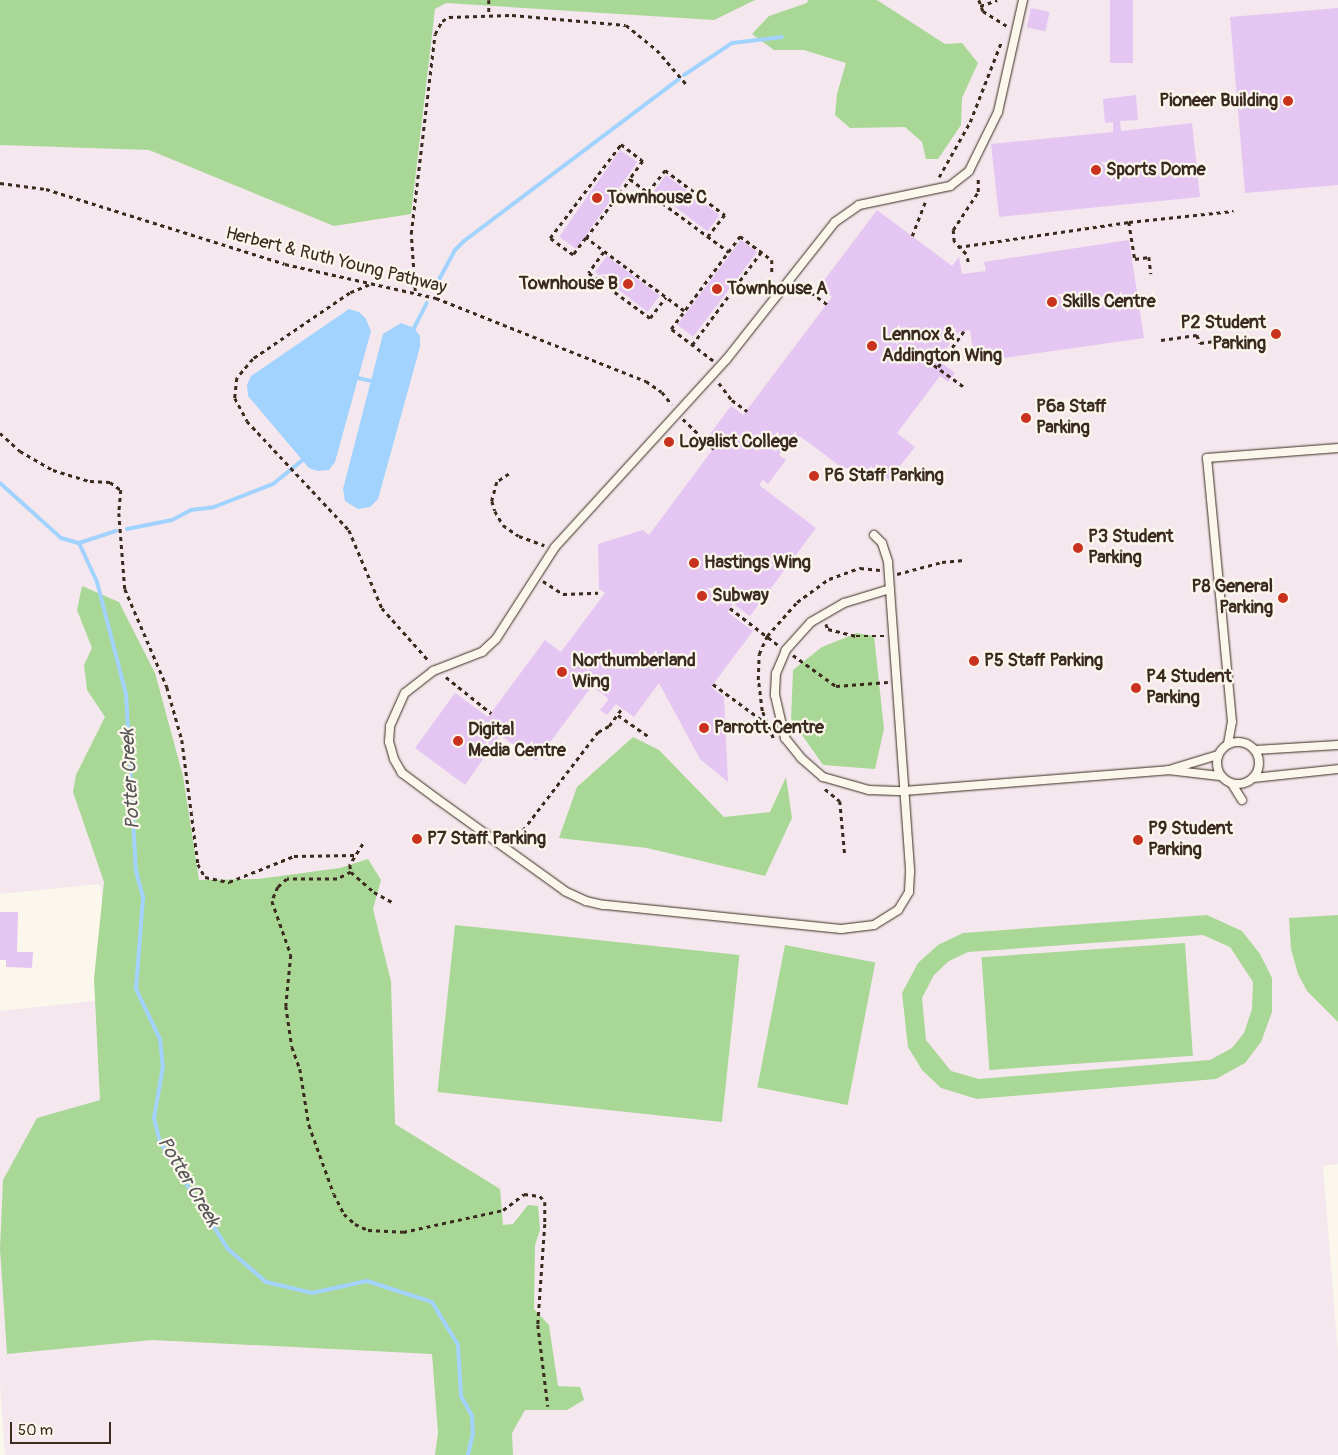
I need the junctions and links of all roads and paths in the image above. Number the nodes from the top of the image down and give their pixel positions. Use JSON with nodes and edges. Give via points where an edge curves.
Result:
{"nodes":[{"id":1,"x":489,"y":0,"type":"edge"},
{"id":2,"x":979,"y":0,"type":"edge"},
{"id":3,"x":997,"y":0,"type":"edge"},
{"id":4,"x":1023,"y":0,"type":"edge"},
{"id":5,"x":980,"y":6,"type":"junction"},
{"id":6,"x":489,"y":15,"type":"junction"},
{"id":7,"x":1011,"y":29,"type":"junction"},
{"id":8,"x":687,"y":85,"type":"dead end"},
{"id":9,"x":975,"y":159,"type":"junction"},
{"id":10,"x":630,"y":179,"type":"junction"},
{"id":11,"x":0,"y":183,"type":"edge"},
{"id":12,"x":931,"y":191,"type":"junction"},
{"id":13,"x":648,"y":192,"type":"junction"},
{"id":14,"x":1233,"y":211,"type":"dead end"},
{"id":15,"x":1129,"y":222,"type":"junction"},
{"id":16,"x":912,"y":236,"type":"dead end"},
{"id":17,"x":708,"y":237,"type":"junction"},
{"id":18,"x":586,"y":238,"type":"junction"},
{"id":19,"x":958,"y":247,"type":"junction"},
{"id":20,"x":604,"y":252,"type":"junction"},
{"id":21,"x":728,"y":252,"type":"junction"},
{"id":22,"x":761,"y":252,"type":"junction"},
{"id":23,"x":968,"y":262,"type":"dead end"},
{"id":24,"x":772,"y":274,"type":"dead end"},
{"id":25,"x":1151,"y":274,"type":"dead end"},
{"id":26,"x":791,"y":278,"type":"junction"},
{"id":27,"x":370,"y":285,"type":"junction"},
{"id":28,"x":415,"y":292,"type":"junction"},
{"id":29,"x":666,"y":297,"type":"junction"},
{"id":30,"x":827,"y":304,"type":"dead end"},
{"id":31,"x":684,"y":311,"type":"junction"},
{"id":32,"x":964,"y":331,"type":"dead end"},
{"id":33,"x":1161,"y":340,"type":"dead end"},
{"id":34,"x":1222,"y":340,"type":"dead end"},
{"id":35,"x":692,"y":345,"type":"junction"},
{"id":36,"x":934,"y":364,"type":"dead end"},
{"id":37,"x":720,"y":366,"type":"junction"},
{"id":38,"x":938,"y":367,"type":"junction"},
{"id":39,"x":710,"y":376,"type":"junction"},
{"id":40,"x":964,"y":387,"type":"dead end"},
{"id":41,"x":747,"y":411,"type":"dead end"},
{"id":42,"x":677,"y":412,"type":"junction"},
{"id":43,"x":0,"y":433,"type":"edge"},
{"id":44,"x":1338,"y":448,"type":"edge"},
{"id":45,"x":714,"y":449,"type":"dead end"},
{"id":46,"x":509,"y":474,"type":"dead end"},
{"id":47,"x":874,"y":535,"type":"dead end"},
{"id":48,"x":555,"y":547,"type":"junction"},
{"id":49,"x":964,"y":560,"type":"dead end"},
{"id":50,"x":888,"y":572,"type":"junction"},
{"id":51,"x":538,"y":578,"type":"junction"},
{"id":52,"x":890,"y":589,"type":"junction"},
{"id":53,"x":598,"y":593,"type":"dead end"},
{"id":54,"x":730,"y":608,"type":"dead end"},
{"id":55,"x":820,"y":616,"type":"junction"},
{"id":56,"x":768,"y":636,"type":"junction"},
{"id":57,"x":893,"y":636,"type":"junction"},
{"id":58,"x":786,"y":650,"type":"junction"},
{"id":59,"x":438,"y":669,"type":"junction"},
{"id":60,"x":896,"y":681,"type":"junction"},
{"id":61,"x":713,"y":684,"type":"dead end"},
{"id":62,"x":622,"y":708,"type":"dead end"},
{"id":63,"x":491,"y":713,"type":"dead end"},
{"id":64,"x":618,"y":714,"type":"junction"},
{"id":65,"x":1232,"y":722,"type":"junction"},
{"id":66,"x":767,"y":724,"type":"junction"},
{"id":67,"x":649,"y":737,"type":"dead end"},
{"id":68,"x":785,"y":738,"type":"junction"},
{"id":69,"x":774,"y":740,"type":"dead end"},
{"id":70,"x":1243,"y":742,"type":"junction"},
{"id":71,"x":1228,"y":744,"type":"junction"},
{"id":72,"x":1338,"y":745,"type":"edge"},
{"id":73,"x":1255,"y":750,"type":"junction"},
{"id":74,"x":1218,"y":755,"type":"junction"},
{"id":75,"x":1338,"y":769,"type":"edge"},
{"id":76,"x":1168,"y":770,"type":"junction"},
{"id":77,"x":1220,"y":776,"type":"junction"},
{"id":78,"x":1250,"y":781,"type":"junction"},
{"id":79,"x":818,"y":784,"type":"dead end"},
{"id":80,"x":1232,"y":784,"type":"junction"},
{"id":81,"x":904,"y":791,"type":"junction"},
{"id":82,"x":363,"y":844,"type":"dead end"},
{"id":83,"x":508,"y":851,"type":"junction"},
{"id":84,"x":355,"y":855,"type":"junction"},
{"id":85,"x":845,"y":856,"type":"dead end"},
{"id":86,"x":351,"y":872,"type":"junction"},
{"id":87,"x":392,"y":902,"type":"dead end"},
{"id":88,"x":548,"y":1406,"type":"dead end"}],
"edges":[{"from":1,"to":6,"type":"path"},
{"from":2,"to":5,"type":"path"},
{"from":3,"to":5,"type":"path"},
{"from":4,"to":7,"type":"lane"},
{"from":5,"to":7,"type":"path","via":[[987,15]]},
{"from":6,"to":8,"type":"path","via":[[626,25],[638,32]]},
{"from":6,"to":28,"type":"path","via":[[449,17],[437,27],[435,34],[411,234]]},
{"from":7,"to":9,"type":"lane","via":[[998,112]]},
{"from":7,"to":12,"type":"path","via":[[970,122]]},
{"from":9,"to":12,"type":"lane","via":[[961,180]]},
{"from":9,"to":19,"type":"path","via":[[978,192],[955,223],[952,236]]},
{"from":10,"to":13,"type":"path"},
{"from":10,"to":18,"type":"path"},
{"from":10,"to":18,"type":"path","via":[[644,161],[620,144],[550,238],[573,255]]},
{"from":11,"to":27,"type":"path","name":"Herbert & Ruth Young Pathway","via":[[62,194],[162,228]]},
{"from":12,"to":16,"type":"path"},
{"from":12,"to":26,"type":"lane","via":[[873,200],[848,211],[815,244]]},
{"from":13,"to":17,"type":"path"},
{"from":13,"to":17,"type":"path","via":[[665,170],[725,215]]},
{"from":14,"to":15,"type":"path"},
{"from":15,"to":19,"type":"path"},
{"from":15,"to":25,"type":"path","via":[[1134,259],[1149,257]]},
{"from":17,"to":21,"type":"path"},
{"from":18,"to":20,"type":"path"},
{"from":19,"to":23,"type":"path","via":[[966,254]]},
{"from":20,"to":29,"type":"path"},
{"from":20,"to":29,"type":"path","via":[[589,273],[650,318]]},
{"from":21,"to":22,"type":"path","via":[[740,236]]},
{"from":21,"to":31,"type":"path"},
{"from":22,"to":24,"type":"path","via":[[772,260]]},
{"from":22,"to":35,"type":"path"},
{"from":26,"to":30,"type":"path"},
{"from":26,"to":37,"type":"lane"},
{"from":27,"to":28,"type":"path","name":"Herbert & Ruth Young Pathway"},
{"from":27,"to":59,"type":"path","via":[[350,293],[253,358],[237,378],[235,398],[248,421],[350,530],[382,608]]},
{"from":28,"to":42,"type":"path","name":"Herbert & Ruth Young Pathway","via":[[646,382],[662,392]]},
{"from":29,"to":31,"type":"path"},
{"from":31,"to":35,"type":"path","via":[[671,329]]},
{"from":32,"to":38,"type":"path"},
{"from":33,"to":34,"type":"path","via":[[1197,335],[1200,343]]},
{"from":35,"to":37,"type":"path"},
{"from":36,"to":38,"type":"path"},
{"from":37,"to":39,"type":"lane"},
{"from":38,"to":40,"type":"path"},
{"from":39,"to":41,"type":"path"},
{"from":39,"to":42,"type":"lane"},
{"from":42,"to":45,"type":"path","name":"Herbert & Ruth Young Pathway"},
{"from":42,"to":48,"type":"lane"},
{"from":43,"to":84,"type":"path","via":[[20,451],[53,470],[110,482],[121,490],[119,513],[125,588],[167,688],[182,740],[198,864],[205,877],[230,882],[294,856]]},
{"from":44,"to":65,"type":"lane","via":[[1207,458]]},
{"from":46,"to":48,"type":"path","via":[[497,482],[494,491],[492,501],[499,518],[519,536]]},
{"from":47,"to":50,"type":"lane","via":[[886,551]]},
{"from":48,"to":51,"type":"lane"},
{"from":49,"to":50,"type":"path","via":[[942,562],[897,574]]},
{"from":50,"to":52,"type":"lane"},
{"from":50,"to":56,"type":"path","via":[[860,568],[829,579],[797,602]]},
{"from":51,"to":53,"type":"path","via":[[563,594]]},
{"from":51,"to":59,"type":"lane","via":[[509,622],[482,652]]},
{"from":52,"to":55,"type":"lane","via":[[852,600]]},
{"from":52,"to":57,"type":"lane"},
{"from":54,"to":56,"type":"path"},
{"from":55,"to":57,"type":"path","via":[[828,629],[856,636]]},
{"from":55,"to":58,"type":"lane","via":[[797,634]]},
{"from":56,"to":58,"type":"path"},
{"from":56,"to":66,"type":"path","via":[[757,665],[759,696]]},
{"from":57,"to":60,"type":"lane"},
{"from":58,"to":60,"type":"path","via":[[836,686]]},
{"from":58,"to":68,"type":"lane","via":[[776,673],[775,695]]},
{"from":59,"to":63,"type":"path"},
{"from":59,"to":83,"type":"lane","via":[[421,678],[404,694],[396,708],[389,742],[394,759],[402,773]]},
{"from":60,"to":81,"type":"lane"},
{"from":61,"to":66,"type":"path"},
{"from":62,"to":64,"type":"path"},
{"from":64,"to":67,"type":"path"},
{"from":64,"to":83,"type":"path","via":[[609,726],[598,732]]},
{"from":65,"to":70,"type":"lane"},
{"from":65,"to":71,"type":"lane"},
{"from":66,"to":68,"type":"path"},
{"from":66,"to":69,"type":"path"},
{"from":68,"to":81,"type":"lane","via":[[823,777],[869,790]]},
{"from":70,"to":71,"type":"lane"},
{"from":70,"to":73,"type":"lane"},
{"from":71,"to":74,"type":"lane"},
{"from":72,"to":73,"type":"lane"},
{"from":73,"to":78,"type":"lane","via":[[1259,764]]},
{"from":74,"to":76,"type":"lane"},
{"from":74,"to":77,"type":"lane"},
{"from":75,"to":78,"type":"lane"},
{"from":76,"to":77,"type":"lane"},
{"from":76,"to":81,"type":"lane"},
{"from":77,"to":80,"type":"lane"},
{"from":78,"to":80,"type":"lane"},
{"from":78,"to":80,"type":"lane","via":[[1242,800]]},
{"from":79,"to":85,"type":"path","via":[[840,801]]},
{"from":81,"to":83,"type":"lane","via":[[909,892],[898,910],[864,929],[603,906],[565,891]]},
{"from":82,"to":84,"type":"path"},
{"from":84,"to":86,"type":"path"},
{"from":86,"to":87,"type":"path","via":[[374,892]]},
{"from":86,"to":88,"type":"path","via":[[337,879],[287,879],[278,887],[272,901],[291,955],[287,988],[288,1023],[300,1069],[305,1108],[334,1194],[344,1214],[355,1224],[368,1230],[403,1232],[503,1210],[524,1194],[540,1196],[545,1202],[545,1224],[538,1324]]}]}
